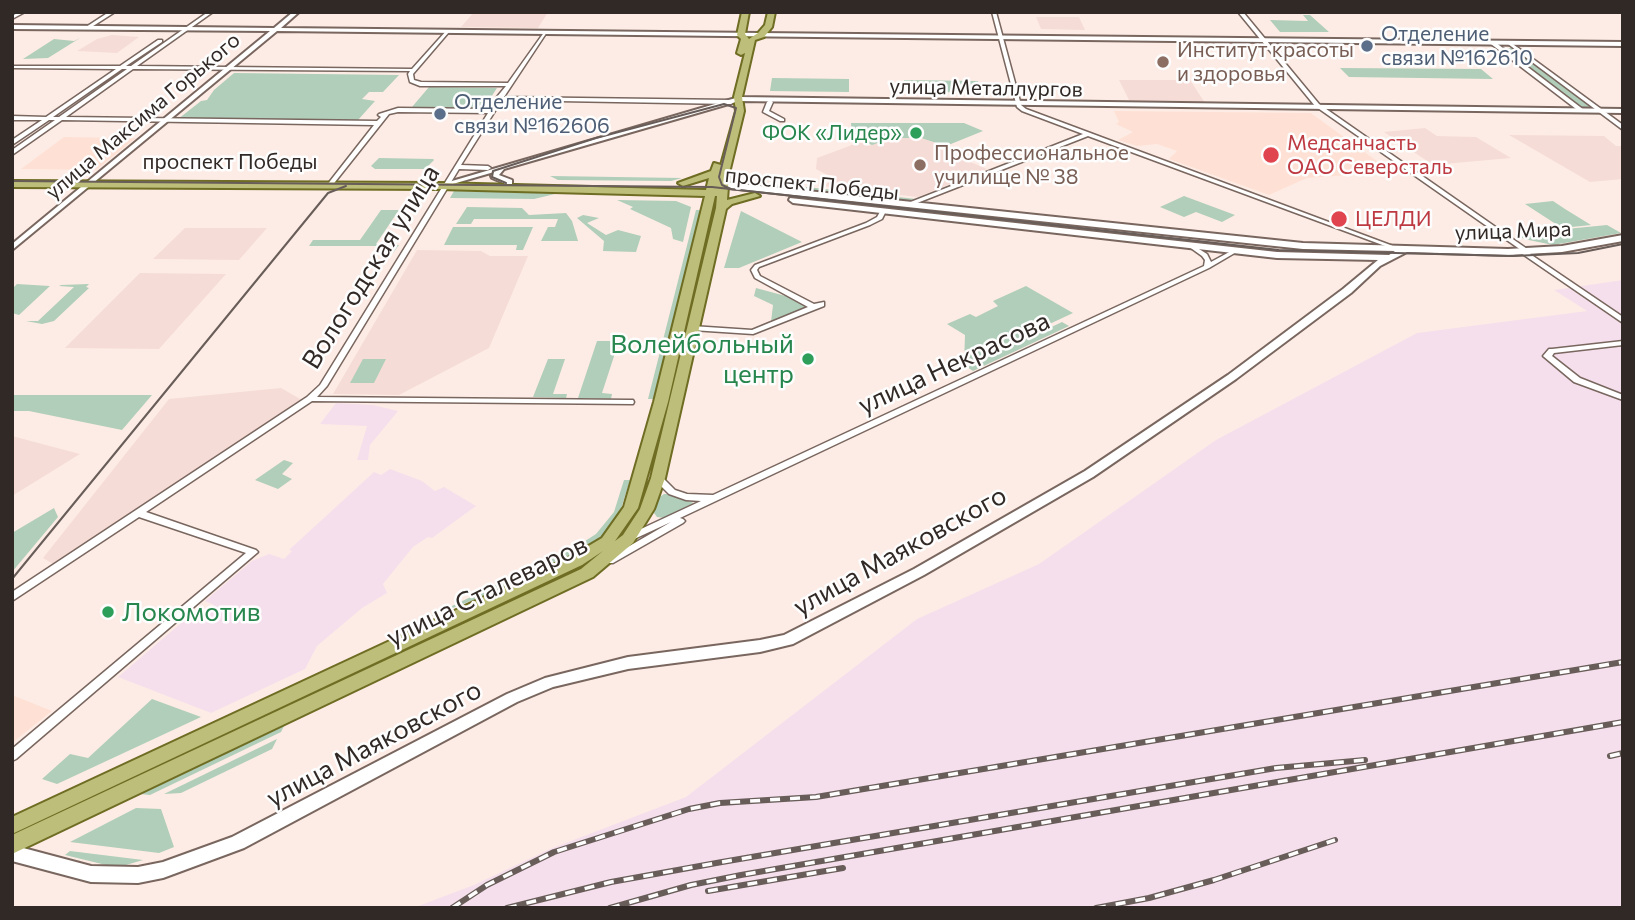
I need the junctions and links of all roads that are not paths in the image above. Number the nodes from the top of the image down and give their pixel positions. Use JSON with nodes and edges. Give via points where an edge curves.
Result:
{"nodes":[{"id":1,"x":23,"y":12,"type":"edge"},
{"id":2,"x":113,"y":12,"type":"edge"},
{"id":3,"x":201,"y":12,"type":"edge"},
{"id":4,"x":211,"y":12,"type":"edge"},
{"id":5,"x":297,"y":12,"type":"edge"},
{"id":6,"x":746,"y":12,"type":"edge"},
{"id":7,"x":772,"y":12,"type":"edge"},
{"id":8,"x":993,"y":12,"type":"edge"},
{"id":9,"x":1240,"y":12,"type":"edge"},
{"id":10,"x":12,"y":18,"type":"edge"},
{"id":11,"x":12,"y":27,"type":"edge"},
{"id":12,"x":88,"y":27,"type":"junction"},
{"id":13,"x":178,"y":28,"type":"junction"},
{"id":14,"x":188,"y":28,"type":"junction"},
{"id":15,"x":276,"y":29,"type":"junction"},
{"id":16,"x":447,"y":31,"type":"junction"},
{"id":17,"x":545,"y":32,"type":"junction"},
{"id":18,"x":761,"y":35,"type":"junction"},
{"id":19,"x":743,"y":36,"type":"junction"},
{"id":20,"x":1000,"y":38,"type":"junction"},
{"id":21,"x":1265,"y":41,"type":"junction"},
{"id":22,"x":1493,"y":43,"type":"junction"},
{"id":23,"x":1510,"y":43,"type":"junction"},
{"id":24,"x":1623,"y":44,"type":"edge"},
{"id":25,"x":12,"y":67,"type":"edge"},
{"id":26,"x":23,"y":67,"type":"junction"},
{"id":27,"x":122,"y":68,"type":"junction"},
{"id":28,"x":133,"y":68,"type":"junction"},
{"id":29,"x":228,"y":68,"type":"junction"},
{"id":30,"x":412,"y":72,"type":"junction"},
{"id":31,"x":12,"y":74,"type":"edge"},
{"id":32,"x":508,"y":85,"type":"junction"},
{"id":33,"x":499,"y":98,"type":"junction"},
{"id":34,"x":639,"y":99,"type":"junction"},
{"id":35,"x":736,"y":102,"type":"junction"},
{"id":36,"x":770,"y":102,"type":"junction"},
{"id":37,"x":1019,"y":104,"type":"junction"},
{"id":38,"x":1319,"y":108,"type":"junction"},
{"id":39,"x":491,"y":111,"type":"junction"},
{"id":40,"x":1582,"y":111,"type":"junction"},
{"id":41,"x":1601,"y":111,"type":"junction"},
{"id":42,"x":1623,"y":111,"type":"edge"},
{"id":43,"x":387,"y":113,"type":"junction"},
{"id":44,"x":12,"y":118,"type":"edge"},
{"id":45,"x":47,"y":119,"type":"junction"},
{"id":46,"x":61,"y":119,"type":"junction"},
{"id":47,"x":782,"y":120,"type":"dead end"},
{"id":48,"x":163,"y":121,"type":"junction"},
{"id":49,"x":357,"y":123,"type":"junction"},
{"id":50,"x":378,"y":123,"type":"junction"},
{"id":51,"x":1623,"y":128,"type":"edge"},
{"id":52,"x":1088,"y":134,"type":"junction"},
{"id":53,"x":12,"y":143,"type":"edge"},
{"id":54,"x":12,"y":153,"type":"edge"},
{"id":55,"x":457,"y":167,"type":"junction"},
{"id":56,"x":505,"y":167,"type":"junction"},
{"id":57,"x":488,"y":168,"type":"junction"},
{"id":58,"x":1414,"y":172,"type":"junction"},
{"id":59,"x":1406,"y":173,"type":"junction"},
{"id":60,"x":12,"y":182,"type":"edge"},
{"id":61,"x":509,"y":182,"type":"junction"},
{"id":62,"x":90,"y":183,"type":"junction"},
{"id":63,"x":331,"y":184,"type":"junction"},
{"id":64,"x":447,"y":184,"type":"junction"},
{"id":65,"x":475,"y":185,"type":"junction"},
{"id":66,"x":682,"y":188,"type":"junction"},
{"id":67,"x":716,"y":192,"type":"junction"},
{"id":68,"x":755,"y":196,"type":"joint"},
{"id":69,"x":910,"y":204,"type":"junction"},
{"id":70,"x":883,"y":211,"type":"junction"},
{"id":71,"x":1373,"y":239,"type":"junction"},
{"id":72,"x":1623,"y":239,"type":"edge"},
{"id":73,"x":1191,"y":246,"type":"junction"},
{"id":74,"x":12,"y":247,"type":"edge"},
{"id":75,"x":1361,"y":248,"type":"junction"},
{"id":76,"x":1235,"y":251,"type":"junction"},
{"id":77,"x":1403,"y":251,"type":"junction"},
{"id":78,"x":1524,"y":252,"type":"junction"},
{"id":79,"x":1388,"y":257,"type":"junction"},
{"id":80,"x":1353,"y":258,"type":"junction"},
{"id":81,"x":1206,"y":267,"type":"junction"},
{"id":82,"x":1371,"y":269,"type":"junction"},
{"id":83,"x":1623,"y":321,"type":"edge"},
{"id":84,"x":692,"y":328,"type":"junction"},
{"id":85,"x":1623,"y":343,"type":"edge"},
{"id":86,"x":1623,"y":398,"type":"edge"},
{"id":87,"x":310,"y":399,"type":"junction"},
{"id":88,"x":630,"y":402,"type":"dead end"},
{"id":89,"x":658,"y":478,"type":"junction"},
{"id":90,"x":720,"y":498,"type":"junction"},
{"id":91,"x":138,"y":513,"type":"junction"},
{"id":92,"x":628,"y":538,"type":"junction"},
{"id":93,"x":576,"y":561,"type":"junction"},
{"id":94,"x":587,"y":573,"type":"junction"},
{"id":95,"x":12,"y":597,"type":"edge"},
{"id":96,"x":12,"y":756,"type":"edge"},
{"id":97,"x":12,"y":826,"type":"edge"},
{"id":98,"x":12,"y":845,"type":"edge"},
{"id":99,"x":12,"y":853,"type":"edge"}],
"edges":[{"from":1,"to":10,"type":"street"},
{"from":2,"to":12,"type":"street"},
{"from":3,"to":13,"type":"street"},
{"from":4,"to":14,"type":"street"},
{"from":5,"to":15,"type":"street","name":"улица Максима Горького"},
{"from":6,"to":19,"type":"main road","name":"улица Сталеваров"},
{"from":7,"to":18,"type":"main road","name":"улица Сталеваров"},
{"from":8,"to":20,"type":"street"},
{"from":9,"to":21,"type":"street"},
{"from":11,"to":12,"type":"street"},
{"from":12,"to":13,"type":"street"},
{"from":13,"to":14,"type":"street"},
{"from":13,"to":27,"type":"street"},
{"from":14,"to":15,"type":"street"},
{"from":14,"to":28,"type":"street"},
{"from":15,"to":16,"type":"street"},
{"from":15,"to":29,"type":"street","name":"улица Максима Горького"},
{"from":16,"to":17,"type":"street"},
{"from":16,"to":30,"type":"street"},
{"from":17,"to":19,"type":"street"},
{"from":17,"to":32,"type":"street","name":"Вологодская улица"},
{"from":18,"to":19,"type":"street"},
{"from":18,"to":20,"type":"street"},
{"from":18,"to":35,"type":"main road","name":"улица Сталеваров","via":[[752,38]]},
{"from":19,"to":35,"type":"main road","name":"улица Сталеваров"},
{"from":20,"to":21,"type":"street"},
{"from":20,"to":37,"type":"street"},
{"from":21,"to":22,"type":"street"},
{"from":21,"to":38,"type":"street"},
{"from":22,"to":23,"type":"street"},
{"from":22,"to":40,"type":"street"},
{"from":23,"to":24,"type":"street"},
{"from":23,"to":41,"type":"street"},
{"from":25,"to":26,"type":"street"},
{"from":26,"to":27,"type":"street"},
{"from":26,"to":31,"type":"street"},
{"from":27,"to":28,"type":"street"},
{"from":27,"to":45,"type":"street"},
{"from":28,"to":29,"type":"street"},
{"from":28,"to":46,"type":"street"},
{"from":29,"to":30,"type":"street"},
{"from":29,"to":48,"type":"street","name":"улица Максима Горького"},
{"from":30,"to":32,"type":"street","via":[[412,81],[420,84]]},
{"from":32,"to":33,"type":"street","name":"Вологодская улица"},
{"from":33,"to":34,"type":"street","name":"улица Металлургов"},
{"from":33,"to":39,"type":"street","name":"Вологодская улица"},
{"from":34,"to":35,"type":"street","name":"улица Металлургов"},
{"from":34,"to":35,"type":"street","name":"улица Металлургов"},
{"from":35,"to":36,"type":"street","name":"улица Металлургов"},
{"from":35,"to":37,"type":"street","name":"улица Металлургов"},
{"from":35,"to":56,"type":"street","name":"проспект Победы"},
{"from":35,"to":57,"type":"street","name":"проспект Победы"},
{"from":35,"to":67,"type":"main road","name":"улица Сталеваров"},
{"from":36,"to":37,"type":"street","name":"улица Металлургов"},
{"from":36,"to":47,"type":"street","via":[[766,112]]},
{"from":37,"to":38,"type":"street","name":"улица Металлургов"},
{"from":37,"to":52,"type":"street"},
{"from":38,"to":40,"type":"street","name":"улица Металлургов"},
{"from":38,"to":58,"type":"street"},
{"from":38,"to":59,"type":"street","via":[[1318,113]]},
{"from":39,"to":43,"type":"street"},
{"from":39,"to":55,"type":"street","name":"Вологодская улица"},
{"from":40,"to":41,"type":"street","name":"улица Металлургов"},
{"from":41,"to":42,"type":"street","name":"улица Металлургов"},
{"from":41,"to":51,"type":"street"},
{"from":43,"to":49,"type":"street"},
{"from":43,"to":50,"type":"street"},
{"from":44,"to":45,"type":"street"},
{"from":45,"to":46,"type":"street"},
{"from":45,"to":53,"type":"street"},
{"from":46,"to":48,"type":"street"},
{"from":46,"to":54,"type":"street"},
{"from":48,"to":49,"type":"street"},
{"from":48,"to":62,"type":"street","name":"улица Максима Горького"},
{"from":49,"to":50,"type":"street"},
{"from":50,"to":63,"type":"street"},
{"from":52,"to":69,"type":"street"},
{"from":52,"to":71,"type":"street"},
{"from":55,"to":57,"type":"street"},
{"from":55,"to":64,"type":"street","name":"Вологодская улица"},
{"from":56,"to":61,"type":"street","via":[[495,176]]},
{"from":56,"to":64,"type":"street","name":"проспект Победы"},
{"from":57,"to":64,"type":"street","name":"проспект Победы"},
{"from":58,"to":59,"type":"street"},
{"from":58,"to":78,"type":"street"},
{"from":59,"to":78,"type":"street"},
{"from":60,"to":62,"type":"main road","name":"проспект Победы"},
{"from":61,"to":65,"type":"main road","name":"проспект Победы"},
{"from":61,"to":66,"type":"main road","name":"проспект Победы"},
{"from":62,"to":63,"type":"main road","name":"проспект Победы"},
{"from":62,"to":74,"type":"street","name":"улица Максима Горького"},
{"from":63,"to":64,"type":"main road","name":"проспект Победы"},
{"from":64,"to":65,"type":"main road","name":"проспект Победы"},
{"from":64,"to":87,"type":"street","name":"Вологодская улица","via":[[323,386]]},
{"from":65,"to":66,"type":"main road","name":"проспект Победы"},
{"from":66,"to":67,"type":"main road","name":"проспект Победы"},
{"from":66,"to":67,"type":"main road","via":[[700,197]]},
{"from":67,"to":68,"type":"main road","via":[[729,202]]},
{"from":67,"to":69,"type":"main road","name":"проспект Победы"},
{"from":67,"to":84,"type":"main road","name":"улица Сталеваров"},
{"from":67,"to":93,"type":"main road","name":"улица Сталеваров","via":[[631,508],[607,542]]},
{"from":68,"to":70,"type":"main road","name":"проспект Победы"},
{"from":69,"to":75,"type":"main road","name":"проспект Победы","via":[[1271,244]]},
{"from":70,"to":73,"type":"main road","name":"проспект Победы"},
{"from":70,"to":84,"type":"street","via":[[868,224],[754,270],[757,277],[817,306],[753,332]]},
{"from":71,"to":75,"type":"street","via":[[1373,247]]},
{"from":71,"to":77,"type":"street"},
{"from":72,"to":78,"type":"main road","name":"улица Мира"},
{"from":73,"to":76,"type":"main road","name":"проспект Победы"},
{"from":73,"to":81,"type":"street","via":[[1205,255]]},
{"from":75,"to":77,"type":"main road","name":"проспект Победы"},
{"from":76,"to":80,"type":"main road","name":"проспект Победы"},
{"from":76,"to":81,"type":"street","name":"улица Некрасова"},
{"from":77,"to":78,"type":"main road","name":"улица Мира"},
{"from":77,"to":79,"type":"main road","name":"улица Маяковского"},
{"from":78,"to":83,"type":"street"},
{"from":79,"to":80,"type":"main road","name":"проспект Победы"},
{"from":79,"to":82,"type":"main road","name":"улица Маяковского"},
{"from":80,"to":82,"type":"main road","via":[[1365,261]]},
{"from":81,"to":90,"type":"street","name":"улица Некрасова"},
{"from":82,"to":99,"type":"main road","name":"улица Маяковского","via":[[1232,377],[1089,474],[843,614],[788,639],[628,663],[550,682],[238,843],[163,870],[138,875],[91,874]]},
{"from":84,"to":89,"type":"main road","name":"улица Сталеваров"},
{"from":85,"to":86,"type":"street","via":[[1552,351],[1547,356],[1577,380]]},
{"from":87,"to":88,"type":"street"},
{"from":87,"to":91,"type":"street","name":"Вологодская улица"},
{"from":89,"to":90,"type":"street","via":[[672,492],[686,497]]},
{"from":89,"to":92,"type":"main road","name":"улица Сталеваров","via":[[647,509]]},
{"from":90,"to":92,"type":"street"},
{"from":90,"to":94,"type":"street"},
{"from":91,"to":95,"type":"street","name":"Вологодская улица"},
{"from":91,"to":96,"type":"street","via":[[253,552]]},
{"from":92,"to":93,"type":"street"},
{"from":92,"to":94,"type":"main road","name":"улица Сталеваров"},
{"from":93,"to":97,"type":"main road","name":"улица Сталеваров"},
{"from":94,"to":98,"type":"main road","name":"улица Сталеваров"}]}
